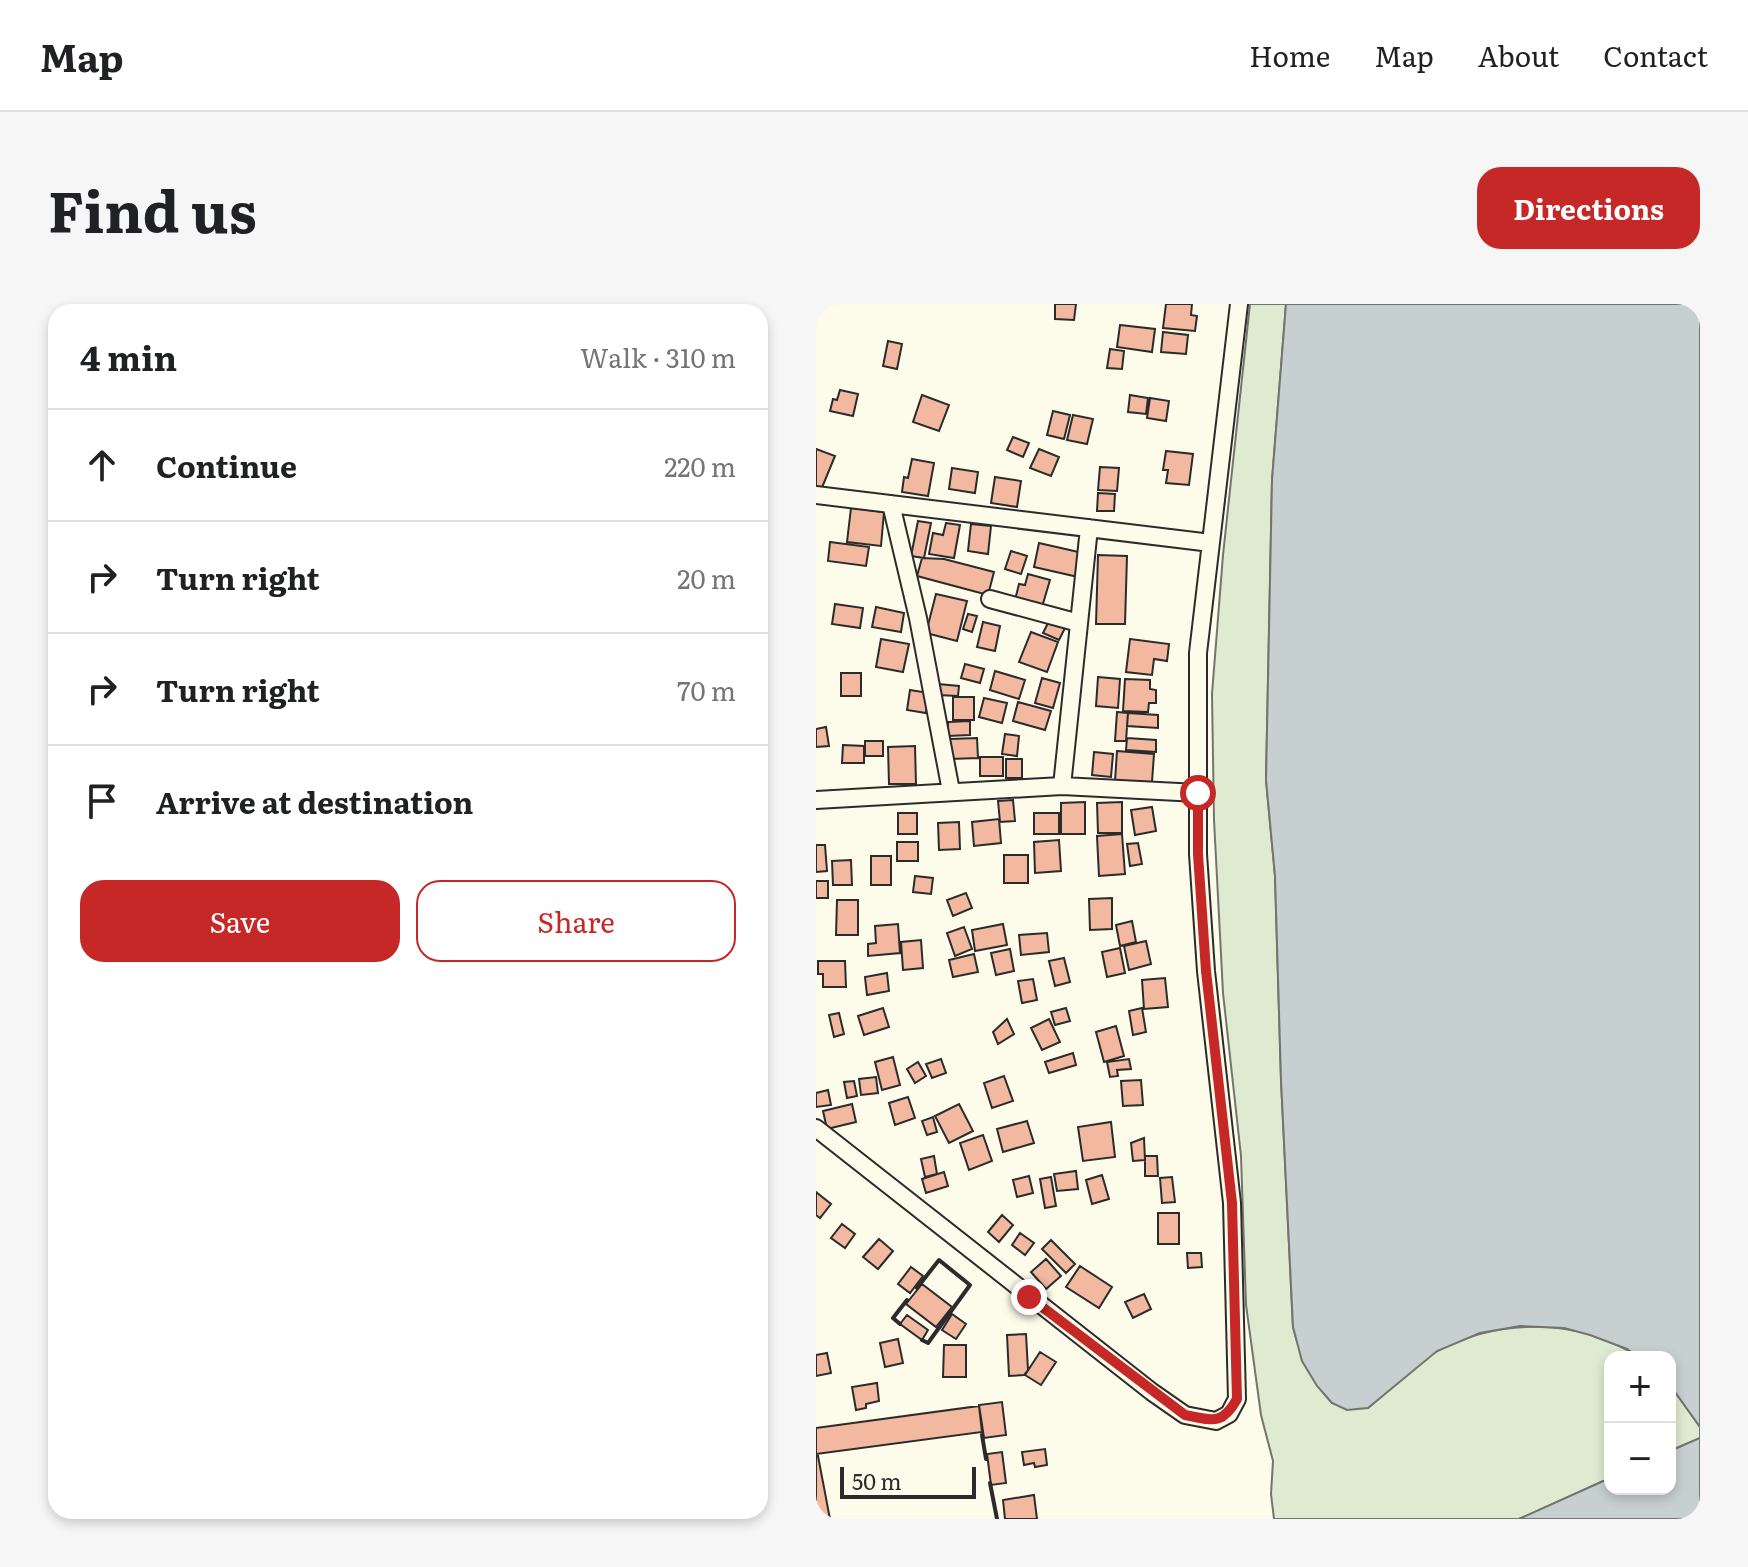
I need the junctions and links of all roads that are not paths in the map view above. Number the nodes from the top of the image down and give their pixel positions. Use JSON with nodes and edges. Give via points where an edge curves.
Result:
{"nodes":[{"id":1,"x":1239,"y":304,"type":"edge"},
{"id":2,"x":816,"y":495,"type":"edge"},
{"id":3,"x":891,"y":504,"type":"junction"},
{"id":4,"x":1089,"y":528,"type":"junction"},
{"id":5,"x":1211,"y":543,"type":"junction"},
{"id":6,"x":990,"y":599,"type":"dead end"},
{"id":7,"x":1079,"y":623,"type":"junction"},
{"id":8,"x":1062,"y":786,"type":"junction"},
{"id":9,"x":951,"y":791,"type":"junction"},
{"id":10,"x":1198,"y":793,"type":"junction"},
{"id":11,"x":816,"y":800,"type":"edge"},
{"id":12,"x":816,"y":1128,"type":"edge"}],
"edges":[{"from":1,"to":5,"type":"street"},
{"from":2,"to":3,"type":"street"},
{"from":3,"to":4,"type":"street"},
{"from":3,"to":9,"type":"street"},
{"from":4,"to":5,"type":"street"},
{"from":4,"to":7,"type":"street"},
{"from":5,"to":10,"type":"street","via":[[1198,653]]},
{"from":6,"to":7,"type":"street"},
{"from":7,"to":8,"type":"street"},
{"from":8,"to":9,"type":"street"},
{"from":8,"to":10,"type":"street"},
{"from":9,"to":11,"type":"street"},
{"from":10,"to":12,"type":"street","via":[[1206,971],[1232,1203],[1237,1399],[1229,1414],[1216,1421],[1185,1415]]}]}
